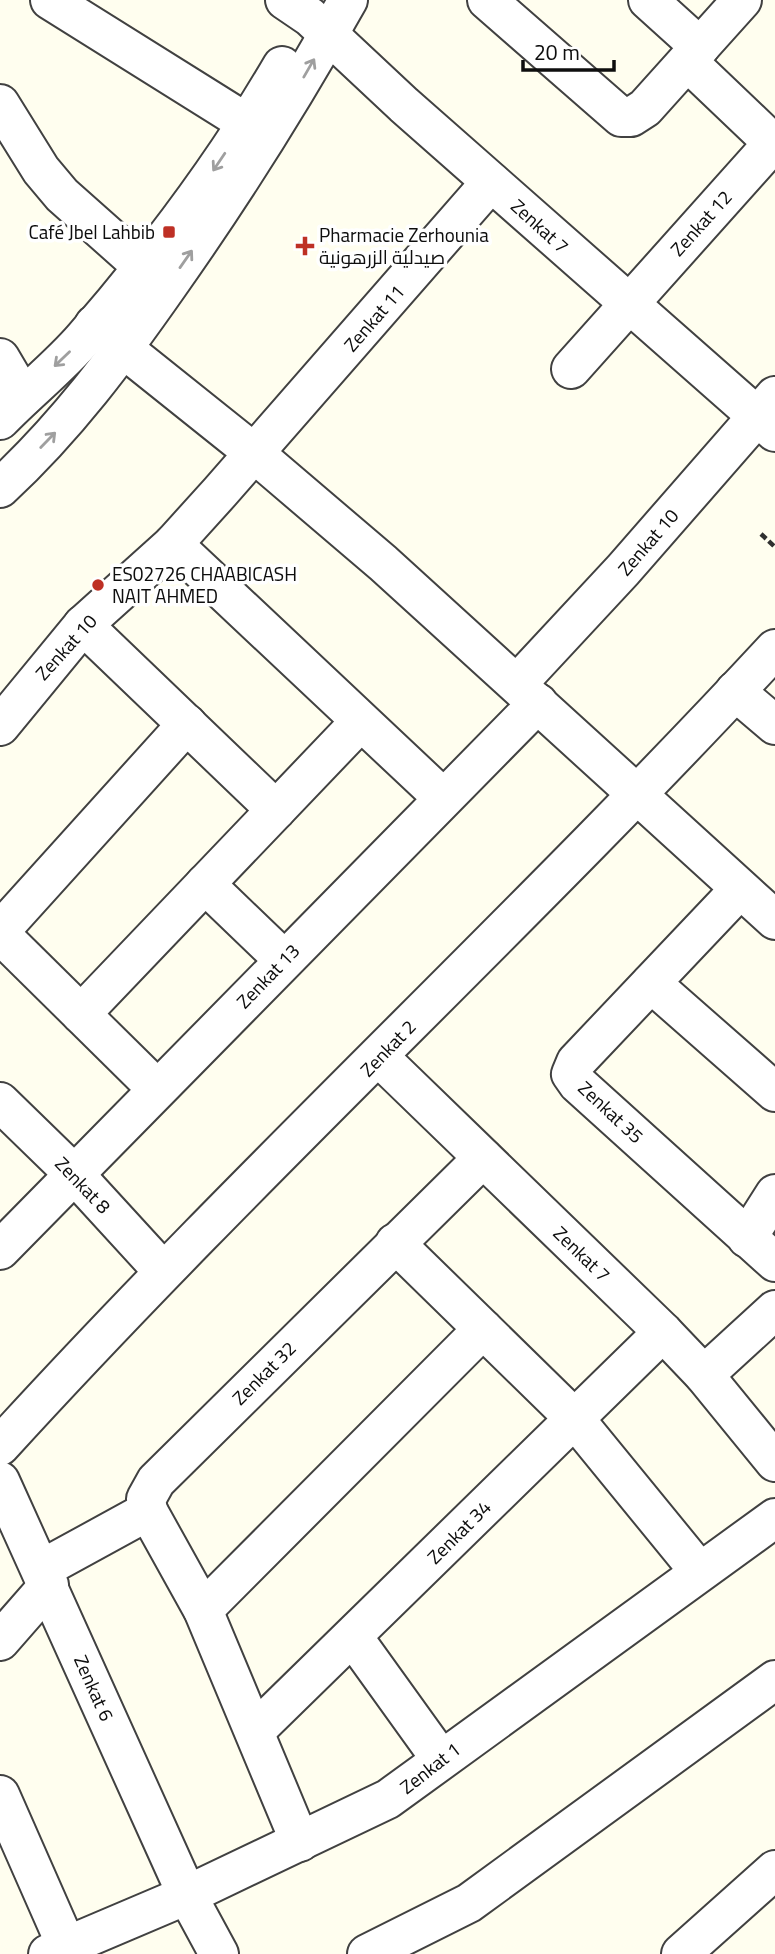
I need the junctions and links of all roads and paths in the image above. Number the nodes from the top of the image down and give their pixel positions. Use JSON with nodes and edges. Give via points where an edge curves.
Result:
{"nodes":[{"id":1,"x":50,"y":0,"type":"edge"},
{"id":2,"x":348,"y":0,"type":"edge"},
{"id":3,"x":487,"y":0,"type":"edge"},
{"id":4,"x":648,"y":0,"type":"edge"},
{"id":5,"x":741,"y":0,"type":"edge"},
{"id":6,"x":310,"y":13,"type":"edge"},
{"id":7,"x":694,"y":55,"type":"junction"},
{"id":8,"x":0,"y":105,"type":"edge"},
{"id":9,"x":245,"y":122,"type":"junction"},
{"id":10,"x":774,"y":142,"type":"edge"},
{"id":11,"x":491,"y":182,"type":"junction"},
{"id":12,"x":143,"y":267,"type":"junction"},
{"id":13,"x":627,"y":304,"type":"junction"},
{"id":14,"x":94,"y":326,"type":"junction"},
{"id":15,"x":124,"y":348,"type":"junction"},
{"id":16,"x":0,"y":358,"type":"edge"},
{"id":17,"x":571,"y":369,"type":"dead end"},
{"id":18,"x":11,"y":409,"type":"edge"},
{"id":19,"x":769,"y":415,"type":"edge"},
{"id":20,"x":254,"y":453,"type":"junction"},
{"id":21,"x":0,"y":488,"type":"edge"},
{"id":22,"x":761,"y":534,"type":"dead end"},
{"id":23,"x":173,"y":544,"type":"junction"},
{"id":24,"x":775,"y":547,"type":"edge"},
{"id":25,"x":83,"y":625,"type":"junction"},
{"id":26,"x":775,"y":649,"type":"edge"},
{"id":27,"x":735,"y":691,"type":"junction"},
{"id":28,"x":528,"y":693,"type":"junction"},
{"id":29,"x":360,"y":722,"type":"junction"},
{"id":30,"x":187,"y":724,"type":"junction"},
{"id":31,"x":775,"y":725,"type":"edge"},
{"id":32,"x":0,"y":726,"type":"edge"},
{"id":33,"x":636,"y":792,"type":"junction"},
{"id":34,"x":443,"y":798,"type":"junction"},
{"id":35,"x":276,"y":810,"type":"junction"},
{"id":36,"x":205,"y":884,"type":"junction"},
{"id":37,"x":740,"y":889,"type":"junction"},
{"id":38,"x":775,"y":920,"type":"edge"},
{"id":39,"x":0,"y":932,"type":"edge"},
{"id":40,"x":284,"y":960,"type":"junction"},
{"id":41,"x":651,"y":983,"type":"junction"},
{"id":42,"x":81,"y":1014,"type":"junction"},
{"id":43,"x":379,"y":1057,"type":"junction"},
{"id":44,"x":157,"y":1089,"type":"junction"},
{"id":45,"x":775,"y":1093,"type":"edge"},
{"id":46,"x":0,"y":1102,"type":"edge"},
{"id":47,"x":482,"y":1158,"type":"junction"},
{"id":48,"x":75,"y":1175,"type":"junction"},
{"id":49,"x":775,"y":1194,"type":"edge"},
{"id":50,"x":395,"y":1243,"type":"junction"},
{"id":51,"x":0,"y":1250,"type":"edge"},
{"id":52,"x":761,"y":1250,"type":"edge"},
{"id":53,"x":162,"y":1270,"type":"junction"},
{"id":54,"x":775,"y":1310,"type":"edge"},
{"id":55,"x":483,"y":1329,"type":"junction"},
{"id":56,"x":663,"y":1332,"type":"junction"},
{"id":57,"x":704,"y":1375,"type":"junction"},
{"id":58,"x":574,"y":1418,"type":"junction"},
{"id":59,"x":2,"y":1440,"type":"edge"},
{"id":60,"x":775,"y":1462,"type":"edge"},
{"id":61,"x":0,"y":1481,"type":"edge"},
{"id":62,"x":148,"y":1511,"type":"junction"},
{"id":63,"x":775,"y":1518,"type":"edge"},
{"id":64,"x":699,"y":1571,"type":"junction"},
{"id":65,"x":45,"y":1577,"type":"junction"},
{"id":66,"x":203,"y":1610,"type":"junction"},
{"id":67,"x":353,"y":1637,"type":"junction"},
{"id":68,"x":0,"y":1640,"type":"edge"},
{"id":69,"x":775,"y":1680,"type":"edge"},
{"id":70,"x":255,"y":1731,"type":"junction"},
{"id":71,"x":440,"y":1758,"type":"junction"},
{"id":72,"x":0,"y":1795,"type":"edge"},
{"id":73,"x":300,"y":1842,"type":"junction"},
{"id":74,"x":10,"y":1845,"type":"edge"},
{"id":75,"x":775,"y":1870,"type":"edge"},
{"id":76,"x":187,"y":1895,"type":"junction"},
{"id":77,"x":62,"y":1951,"type":"edge"},
{"id":78,"x":219,"y":1954,"type":"edge"},
{"id":79,"x":367,"y":1954,"type":"edge"},
{"id":80,"x":681,"y":1954,"type":"edge"}],
"edges":[{"from":1,"to":9,"type":"street"},
{"from":2,"to":6,"type":"street"},
{"from":3,"to":7,"type":"street","via":[[621,117],[631,117],[645,108]]},
{"from":4,"to":7,"type":"street"},
{"from":5,"to":7,"type":"street"},
{"from":6,"to":9,"type":"street"},
{"from":6,"to":11,"type":"street","name":"Zenkat 7"},
{"from":15,"to":6,"type":"street","one_way":true,"via":[[264,144]]},
{"from":7,"to":10,"type":"street"},
{"from":8,"to":12,"type":"street","via":[[61,195]]},
{"from":9,"to":12,"type":"street","one_way":true},
{"from":10,"to":13,"type":"street","name":"Zenkat 12"},
{"from":11,"to":13,"type":"street","name":"Zenkat 7"},
{"from":11,"to":20,"type":"street","name":"Zenkat 11"},
{"from":12,"to":14,"type":"street"},
{"from":13,"to":17,"type":"street","name":"Zenkat 12"},
{"from":13,"to":19,"type":"street","name":"Zenkat 7"},
{"from":14,"to":15,"type":"street"},
{"from":14,"to":18,"type":"street","one_way":true},
{"from":15,"to":20,"type":"street"},
{"from":21,"to":15,"type":"street","one_way":true,"via":[[52,436]]},
{"from":16,"to":18,"type":"street"},
{"from":19,"to":28,"type":"street","name":"Zenkat 10","via":[[623,570]]},
{"from":20,"to":23,"type":"street","name":"Zenkat 10"},
{"from":20,"to":28,"type":"street"},
{"from":22,"to":24,"type":"path"},
{"from":23,"to":25,"type":"street","name":"Zenkat 10"},
{"from":23,"to":29,"type":"street"},
{"from":25,"to":30,"type":"street"},
{"from":25,"to":32,"type":"street","name":"Zenkat 10"},
{"from":26,"to":27,"type":"street","name":"Zenkat 2"},
{"from":27,"to":31,"type":"street"},
{"from":27,"to":33,"type":"street","name":"Zenkat 2"},
{"from":28,"to":33,"type":"street"},
{"from":28,"to":34,"type":"street","name":"Zenkat 13"},
{"from":29,"to":34,"type":"street"},
{"from":29,"to":35,"type":"street"},
{"from":30,"to":35,"type":"street"},
{"from":30,"to":39,"type":"street"},
{"from":33,"to":37,"type":"street"},
{"from":33,"to":43,"type":"street","name":"Zenkat 2"},
{"from":34,"to":40,"type":"street","name":"Zenkat 13"},
{"from":35,"to":36,"type":"street"},
{"from":36,"to":40,"type":"street"},
{"from":36,"to":42,"type":"street"},
{"from":37,"to":38,"type":"street"},
{"from":37,"to":41,"type":"street","name":"Zenkat 35"},
{"from":39,"to":42,"type":"street"},
{"from":40,"to":44,"type":"street","name":"Zenkat 13"},
{"from":41,"to":45,"type":"street"},
{"from":41,"to":52,"type":"street","name":"Zenkat 35","via":[[576,1062],[571,1074]]},
{"from":42,"to":44,"type":"street"},
{"from":43,"to":47,"type":"street","name":"Zenkat 7"},
{"from":43,"to":53,"type":"street","name":"Zenkat 2"},
{"from":44,"to":48,"type":"street","name":"Zenkat 13"},
{"from":46,"to":48,"type":"street","name":"Zenkat 8"},
{"from":47,"to":50,"type":"street","name":"Zenkat 32"},
{"from":47,"to":56,"type":"street","name":"Zenkat 7"},
{"from":48,"to":51,"type":"street","name":"Zenkat 13"},
{"from":48,"to":53,"type":"street","name":"Zenkat 8"},
{"from":49,"to":52,"type":"street"},
{"from":50,"to":55,"type":"street"},
{"from":50,"to":62,"type":"street","name":"Zenkat 32","via":[[156,1481],[146,1499]]},
{"from":53,"to":59,"type":"street","name":"Zenkat 2"},
{"from":54,"to":57,"type":"street"},
{"from":55,"to":58,"type":"street"},
{"from":55,"to":66,"type":"street"},
{"from":56,"to":57,"type":"street","name":"Zenkat 7"},
{"from":56,"to":58,"type":"street","name":"Zenkat 34"},
{"from":57,"to":60,"type":"street","name":"Zenkat 7"},
{"from":58,"to":64,"type":"street"},
{"from":58,"to":67,"type":"street","name":"Zenkat 34"},
{"from":61,"to":65,"type":"street","name":"Zenkat 6"},
{"from":62,"to":65,"type":"street"},
{"from":62,"to":66,"type":"street"},
{"from":63,"to":64,"type":"street","name":"Zenkat 1"},
{"from":64,"to":71,"type":"street","name":"Zenkat 1"},
{"from":65,"to":68,"type":"street"},
{"from":65,"to":76,"type":"street","name":"Zenkat 6"},
{"from":66,"to":70,"type":"street"},
{"from":67,"to":70,"type":"street","name":"Zenkat 34"},
{"from":67,"to":71,"type":"street"},
{"from":69,"to":79,"type":"street","via":[[469,1903]]},
{"from":70,"to":73,"type":"street"},
{"from":71,"to":73,"type":"street","name":"Zenkat 1","via":[[388,1799]]},
{"from":72,"to":74,"type":"street"},
{"from":73,"to":76,"type":"street","name":"Zenkat 1"},
{"from":74,"to":77,"type":"street"},
{"from":75,"to":80,"type":"street"},
{"from":76,"to":77,"type":"street","name":"Zenkat 1"},
{"from":76,"to":78,"type":"street","name":"Zenkat 6"}]}
